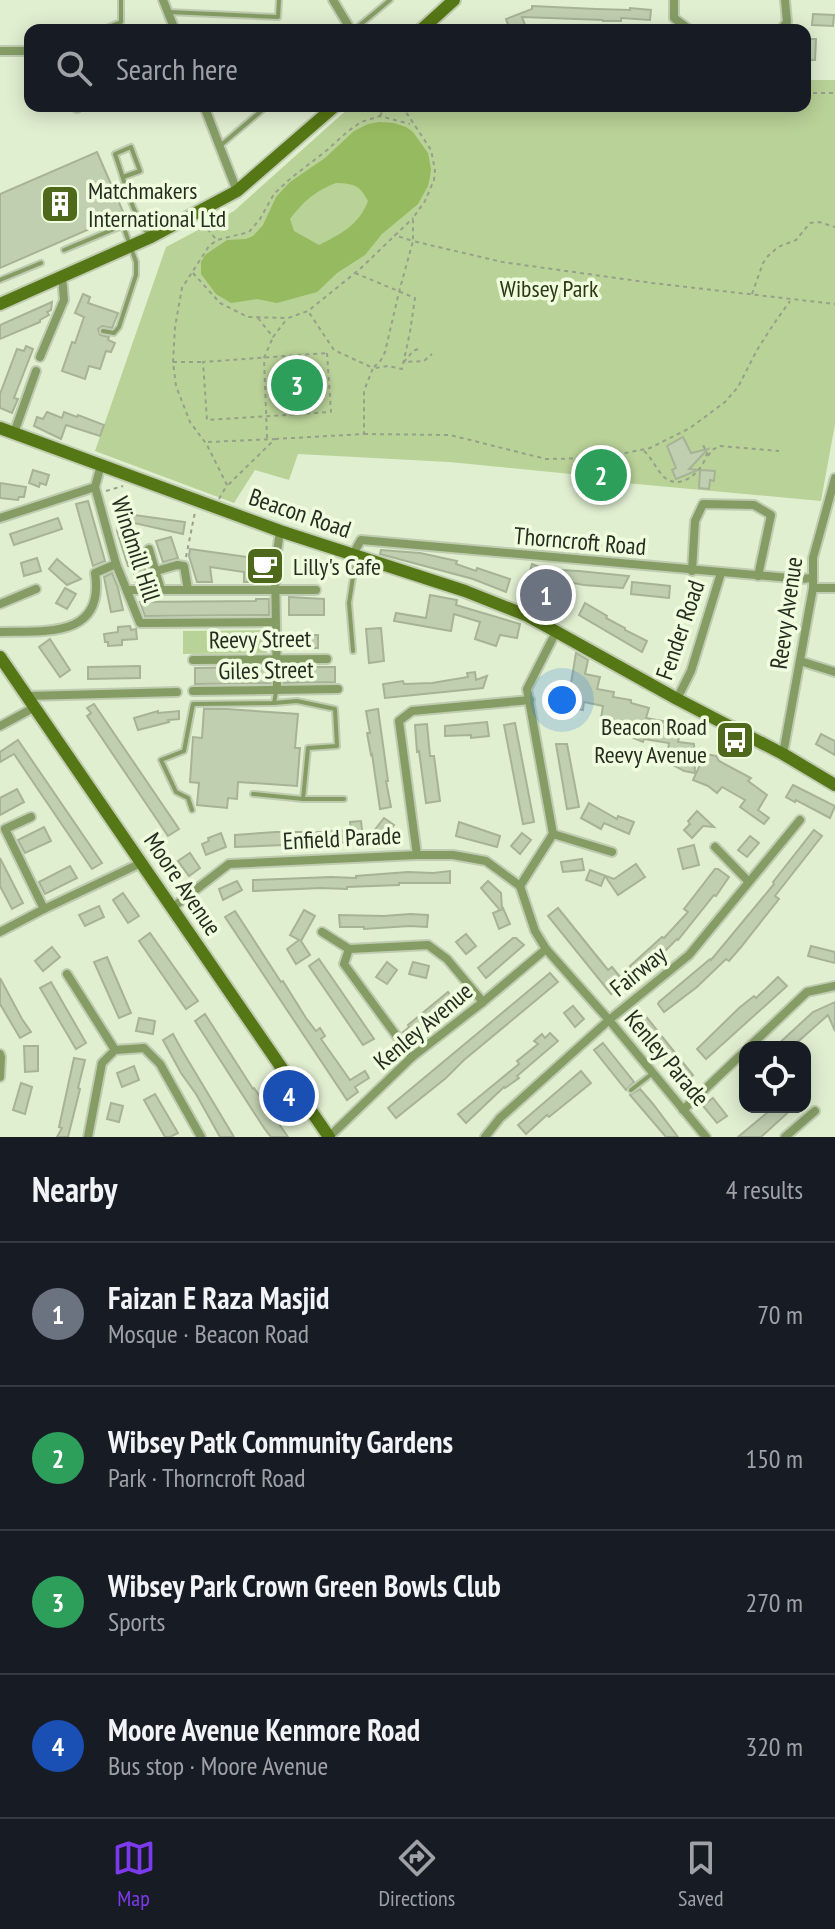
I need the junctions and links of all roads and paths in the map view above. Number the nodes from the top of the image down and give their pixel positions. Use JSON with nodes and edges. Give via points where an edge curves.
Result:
{"nodes":[{"id":1,"x":121,"y":0,"type":"edge"},
{"id":2,"x":163,"y":0,"type":"edge"},
{"id":3,"x":279,"y":0,"type":"edge"},
{"id":4,"x":333,"y":0,"type":"edge"},
{"id":5,"x":390,"y":0,"type":"edge"},
{"id":6,"x":454,"y":0,"type":"edge"},
{"id":7,"x":674,"y":0,"type":"edge"},
{"id":8,"x":785,"y":0,"type":"edge"},
{"id":9,"x":168,"y":11,"type":"junction"},
{"id":10,"x":116,"y":24,"type":"edge"},
{"id":11,"x":173,"y":24,"type":"edge"},
{"id":12,"x":348,"y":24,"type":"edge"},
{"id":13,"x":360,"y":24,"type":"edge"},
{"id":14,"x":428,"y":24,"type":"edge"},
{"id":15,"x":682,"y":24,"type":"edge"},
{"id":16,"x":786,"y":24,"type":"edge"},
{"id":17,"x":0,"y":51,"type":"edge"},
{"id":18,"x":24,"y":51,"type":"edge"},
{"id":19,"x":811,"y":93,"type":"edge"},
{"id":20,"x":835,"y":93,"type":"edge"},
{"id":21,"x":206,"y":112,"type":"edge"},
{"id":22,"x":260,"y":112,"type":"edge"},
{"id":23,"x":328,"y":112,"type":"edge"},
{"id":24,"x":382,"y":112,"type":"edge"},
{"id":25,"x":405,"y":112,"type":"edge"},
{"id":26,"x":380,"y":116,"type":"junction"},
{"id":27,"x":413,"y":125,"type":"junction"},
{"id":28,"x":220,"y":147,"type":"junction"},
{"id":29,"x":123,"y":177,"type":"junction"},
{"id":30,"x":237,"y":191,"type":"junction"},
{"id":31,"x":194,"y":215,"type":"junction"},
{"id":32,"x":413,"y":218,"type":"junction"},
{"id":33,"x":835,"y":227,"type":"edge"},
{"id":34,"x":394,"y":235,"type":"junction"},
{"id":35,"x":151,"y":237,"type":"junction"},
{"id":36,"x":217,"y":240,"type":"junction"},
{"id":37,"x":413,"y":241,"type":"junction"},
{"id":38,"x":131,"y":246,"type":"junction"},
{"id":39,"x":64,"y":250,"type":"dead end"},
{"id":40,"x":41,"y":263,"type":"dead end"},
{"id":41,"x":192,"y":272,"type":"junction"},
{"id":42,"x":355,"y":273,"type":"junction"},
{"id":43,"x":62,"y":276,"type":"junction"},
{"id":44,"x":0,"y":280,"type":"edge"},
{"id":45,"x":399,"y":292,"type":"junction"},
{"id":46,"x":418,"y":294,"type":"dead end"},
{"id":47,"x":752,"y":295,"type":"junction"},
{"id":48,"x":415,"y":298,"type":"junction"},
{"id":49,"x":791,"y":300,"type":"junction"},
{"id":50,"x":0,"y":304,"type":"edge"},
{"id":51,"x":835,"y":304,"type":"edge"},
{"id":52,"x":308,"y":311,"type":"junction"},
{"id":53,"x":258,"y":317,"type":"junction"},
{"id":54,"x":288,"y":318,"type":"junction"},
{"id":55,"x":103,"y":331,"type":"dead end"},
{"id":56,"x":273,"y":337,"type":"junction"},
{"id":57,"x":418,"y":349,"type":"dead end"},
{"id":58,"x":334,"y":350,"type":"junction"},
{"id":59,"x":327,"y":353,"type":"junction"},
{"id":60,"x":432,"y":354,"type":"dead end"},
{"id":61,"x":40,"y":357,"type":"dead end"},
{"id":62,"x":264,"y":358,"type":"junction"},
{"id":63,"x":173,"y":362,"type":"junction"},
{"id":64,"x":203,"y":362,"type":"junction"},
{"id":65,"x":404,"y":362,"type":"junction"},
{"id":66,"x":373,"y":368,"type":"junction"},
{"id":67,"x":36,"y":371,"type":"dead end"},
{"id":68,"x":268,"y":416,"type":"junction"},
{"id":69,"x":0,"y":428,"type":"edge"},
{"id":70,"x":14,"y":433,"type":"junction"},
{"id":71,"x":364,"y":434,"type":"junction"},
{"id":72,"x":267,"y":439,"type":"junction"},
{"id":73,"x":275,"y":439,"type":"junction"},
{"id":74,"x":205,"y":442,"type":"junction"},
{"id":75,"x":702,"y":443,"type":"dead end"},
{"id":76,"x":644,"y":450,"type":"junction"},
{"id":77,"x":779,"y":451,"type":"dead end"},
{"id":78,"x":706,"y":459,"type":"junction"},
{"id":79,"x":101,"y":465,"type":"junction"},
{"id":80,"x":835,"y":478,"type":"edge"},
{"id":81,"x":144,"y":480,"type":"junction"},
{"id":82,"x":227,"y":485,"type":"junction"},
{"id":83,"x":96,"y":490,"type":"junction"},
{"id":84,"x":196,"y":500,"type":"junction"},
{"id":85,"x":215,"y":507,"type":"junction"},
{"id":86,"x":0,"y":518,"type":"edge"},
{"id":87,"x":280,"y":531,"type":"junction"},
{"id":88,"x":149,"y":549,"type":"dead end"},
{"id":89,"x":355,"y":555,"type":"junction"},
{"id":90,"x":116,"y":564,"type":"junction"},
{"id":91,"x":184,"y":566,"type":"junction"},
{"id":92,"x":156,"y":571,"type":"junction"},
{"id":93,"x":692,"y":571,"type":"junction"},
{"id":94,"x":721,"y":573,"type":"junction"},
{"id":95,"x":758,"y":576,"type":"junction"},
{"id":96,"x":812,"y":578,"type":"junction"},
{"id":97,"x":813,"y":588,"type":"junction"},
{"id":98,"x":835,"y":588,"type":"edge"},
{"id":99,"x":36,"y":589,"type":"dead end"},
{"id":100,"x":127,"y":590,"type":"junction"},
{"id":101,"x":161,"y":590,"type":"junction"},
{"id":102,"x":188,"y":590,"type":"junction"},
{"id":103,"x":275,"y":590,"type":"junction"},
{"id":104,"x":316,"y":590,"type":"dead end"},
{"id":105,"x":0,"y":604,"type":"edge"},
{"id":106,"x":275,"y":622,"type":"junction"},
{"id":107,"x":0,"y":632,"type":"edge"},
{"id":108,"x":556,"y":632,"type":"junction"},
{"id":109,"x":353,"y":651,"type":"dead end"},
{"id":110,"x":0,"y":657,"type":"edge"},
{"id":111,"x":276,"y":659,"type":"junction"},
{"id":112,"x":327,"y":659,"type":"dead end"},
{"id":113,"x":193,"y":660,"type":"dead end"},
{"id":114,"x":800,"y":661,"type":"junction"},
{"id":115,"x":835,"y":672,"type":"edge"},
{"id":116,"x":338,"y":689,"type":"dead end"},
{"id":117,"x":277,"y":690,"type":"junction"},
{"id":118,"x":193,"y":691,"type":"dead end"},
{"id":119,"x":177,"y":692,"type":"dead end"},
{"id":120,"x":27,"y":696,"type":"junction"},
{"id":121,"x":677,"y":699,"type":"junction"},
{"id":122,"x":530,"y":700,"type":"junction"},
{"id":123,"x":274,"y":703,"type":"junction"},
{"id":124,"x":35,"y":707,"type":"junction"},
{"id":125,"x":0,"y":726,"type":"edge"},
{"id":126,"x":783,"y":754,"type":"junction"},
{"id":127,"x":835,"y":785,"type":"edge"},
{"id":128,"x":253,"y":794,"type":"dead end"},
{"id":129,"x":303,"y":799,"type":"junction"},
{"id":130,"x":344,"y":799,"type":"dead end"},
{"id":131,"x":192,"y":810,"type":"dead end"},
{"id":132,"x":31,"y":817,"type":"dead end"},
{"id":133,"x":800,"y":820,"type":"dead end"},
{"id":134,"x":553,"y":834,"type":"junction"},
{"id":135,"x":715,"y":847,"type":"dead end"},
{"id":136,"x":612,"y":852,"type":"dead end"},
{"id":137,"x":417,"y":855,"type":"junction"},
{"id":138,"x":141,"y":863,"type":"junction"},
{"id":139,"x":748,"y":881,"type":"junction"},
{"id":140,"x":520,"y":886,"type":"junction"},
{"id":141,"x":172,"y":908,"type":"junction"},
{"id":142,"x":44,"y":909,"type":"junction"},
{"id":143,"x":1,"y":928,"type":"edge"},
{"id":144,"x":322,"y":932,"type":"dead end"},
{"id":145,"x":349,"y":949,"type":"junction"},
{"id":146,"x":546,"y":949,"type":"junction"},
{"id":147,"x":67,"y":974,"type":"dead end"},
{"id":148,"x":835,"y":986,"type":"edge"},
{"id":149,"x":483,"y":1002,"type":"junction"},
{"id":150,"x":609,"y":1020,"type":"junction"},
{"id":151,"x":755,"y":1041,"type":"edge"},
{"id":152,"x":115,"y":1050,"type":"junction"},
{"id":153,"x":0,"y":1054,"type":"edge"},
{"id":154,"x":412,"y":1057,"type":"junction"},
{"id":155,"x":739,"y":1057,"type":"edge"},
{"id":156,"x":653,"y":1073,"type":"junction"},
{"id":157,"x":0,"y":1077,"type":"edge"},
{"id":158,"x":631,"y":1090,"type":"dead end"},
{"id":159,"x":683,"y":1110,"type":"junction"},
{"id":160,"x":815,"y":1111,"type":"dead end"},
{"id":161,"x":88,"y":1137,"type":"edge"},
{"id":162,"x":201,"y":1137,"type":"edge"},
{"id":163,"x":329,"y":1137,"type":"edge"},
{"id":164,"x":485,"y":1137,"type":"edge"},
{"id":165,"x":706,"y":1137,"type":"edge"},
{"id":166,"x":785,"y":1137,"type":"edge"}],
"edges":[{"from":1,"to":10,"type":"lane","via":[[121,22]]},
{"from":2,"to":9,"type":"street"},
{"from":3,"to":9,"type":"lane","via":[[278,17]]},
{"from":4,"to":12,"type":"street"},
{"from":5,"to":13,"type":"lane"},
{"from":6,"to":14,"type":"street"},
{"from":7,"to":15,"type":"street","via":[[674,18]]},
{"from":8,"to":16,"type":"street"},
{"from":9,"to":11,"type":"street"},
{"from":17,"to":18,"type":"street"},
{"from":19,"to":20,"type":"path"},
{"from":21,"to":28,"type":"street"},
{"from":22,"to":28,"type":"lane"},
{"from":23,"to":30,"type":"street"},
{"from":24,"to":26,"type":"path"},
{"from":25,"to":27,"type":"path"},
{"from":26,"to":27,"type":"path"},
{"from":26,"to":36,"type":"path","via":[[361,122],[291,178],[249,232]]},
{"from":27,"to":32,"type":"path","via":[[431,150],[435,170]]},
{"from":28,"to":30,"type":"street"},
{"from":29,"to":29,"type":"lane","via":[[115,154],[131,147],[140,171]]},
{"from":29,"to":35,"type":"lane","via":[[141,226]]},
{"from":30,"to":31,"type":"street"},
{"from":31,"to":35,"type":"street"},
{"from":31,"to":36,"type":"path"},
{"from":32,"to":34,"type":"path"},
{"from":32,"to":37,"type":"path"},
{"from":33,"to":47,"type":"path","via":[[810,223],[796,240],[771,252]]},
{"from":34,"to":37,"type":"path"},
{"from":34,"to":42,"type":"path"},
{"from":35,"to":38,"type":"street"},
{"from":36,"to":41,"type":"path"},
{"from":37,"to":45,"type":"path"},
{"from":37,"to":47,"type":"path","via":[[502,262]]},
{"from":38,"to":39,"type":"lane","via":[[119,227]]},
{"from":38,"to":43,"type":"street"},
{"from":38,"to":55,"type":"lane","via":[[136,275],[123,318],[114,333]]},
{"from":40,"to":44,"type":"lane"},
{"from":41,"to":53,"type":"path","via":[[220,303]]},
{"from":41,"to":63,"type":"path","via":[[182,288]]},
{"from":42,"to":45,"type":"path"},
{"from":42,"to":52,"type":"path"},
{"from":43,"to":50,"type":"street"},
{"from":43,"to":61,"type":"street","via":[[64,300]]},
{"from":45,"to":48,"type":"path"},
{"from":45,"to":66,"type":"path","via":[[385,352]]},
{"from":46,"to":48,"type":"path"},
{"from":47,"to":49,"type":"path"},
{"from":48,"to":65,"type":"path"},
{"from":49,"to":51,"type":"path"},
{"from":49,"to":76,"type":"path","via":[[725,402],[690,428]]},
{"from":52,"to":54,"type":"path"},
{"from":52,"to":58,"type":"path"},
{"from":53,"to":54,"type":"path"},
{"from":53,"to":56,"type":"path"},
{"from":54,"to":56,"type":"path"},
{"from":56,"to":62,"type":"path"},
{"from":57,"to":65,"type":"path"},
{"from":58,"to":59,"type":"path"},
{"from":58,"to":66,"type":"path"},
{"from":59,"to":62,"type":"path"},
{"from":59,"to":68,"type":"path","via":[[331,412]]},
{"from":60,"to":65,"type":"path","via":[[424,361]]},
{"from":62,"to":64,"type":"path"},
{"from":62,"to":68,"type":"path"},
{"from":63,"to":64,"type":"path"},
{"from":63,"to":74,"type":"path","via":[[190,422]]},
{"from":64,"to":68,"type":"path","via":[[207,420]]},
{"from":65,"to":66,"type":"path","via":[[402,369]]},
{"from":66,"to":71,"type":"path","via":[[364,391]]},
{"from":67,"to":70,"type":"street"},
{"from":68,"to":72,"type":"path"},
{"from":69,"to":70,"type":"street","name":"Beacon Road"},
{"from":70,"to":79,"type":"street","name":"Beacon Road"},
{"from":71,"to":73,"type":"path"},
{"from":71,"to":76,"type":"path","via":[[450,435],[546,459],[601,458]]},
{"from":72,"to":73,"type":"path"},
{"from":72,"to":74,"type":"path"},
{"from":73,"to":82,"type":"path"},
{"from":74,"to":82,"type":"path"},
{"from":75,"to":78,"type":"path"},
{"from":76,"to":78,"type":"path","via":[[673,481],[694,475]]},
{"from":77,"to":78,"type":"path","via":[[720,446]]},
{"from":79,"to":81,"type":"street","name":"Beacon Road"},
{"from":79,"to":83,"type":"street"},
{"from":80,"to":96,"type":"street","name":"Reevy Avenue"},
{"from":81,"to":83,"type":"path"},
{"from":81,"to":84,"type":"street","name":"Beacon Road"},
{"from":82,"to":85,"type":"path"},
{"from":83,"to":86,"type":"street"},
{"from":83,"to":90,"type":"street","name":"Windmill Hill"},
{"from":84,"to":85,"type":"street","name":"Beacon Road"},
{"from":84,"to":91,"type":"path"},
{"from":85,"to":87,"type":"street","name":"Beacon Road"},
{"from":87,"to":89,"type":"street","name":"Beacon Road"},
{"from":87,"to":103,"type":"street"},
{"from":88,"to":92,"type":"street"},
{"from":89,"to":93,"type":"street","name":"Thorncroft Road","via":[[361,540]]},
{"from":89,"to":108,"type":"street","name":"Beacon Road","via":[[465,591]]},
{"from":89,"to":109,"type":"lane","via":[[349,603]]},
{"from":90,"to":100,"type":"street","name":"Windmill Hill"},
{"from":90,"to":107,"type":"street","via":[[95,573],[98,590],[86,618],[56,630]]},
{"from":91,"to":92,"type":"street"},
{"from":91,"to":102,"type":"street"},
{"from":92,"to":101,"type":"street"},
{"from":93,"to":94,"type":"street","name":"Thorncroft Road"},
{"from":93,"to":95,"type":"street","via":[[695,521],[703,504],[754,505],[771,515]]},
{"from":94,"to":95,"type":"street","name":"Thorncroft Road"},
{"from":94,"to":121,"type":"street","name":"Fender Road"},
{"from":95,"to":96,"type":"street","name":"Thorncroft Road"},
{"from":96,"to":97,"type":"street","name":"Reevy Avenue"},
{"from":97,"to":98,"type":"street"},
{"from":97,"to":114,"type":"street","name":"Reevy Avenue"},
{"from":99,"to":105,"type":"street"},
{"from":100,"to":101,"type":"street"},
{"from":100,"to":106,"type":"street","name":"Windmill Hill","via":[[140,623]]},
{"from":101,"to":102,"type":"street"},
{"from":102,"to":103,"type":"street"},
{"from":103,"to":104,"type":"street"},
{"from":103,"to":106,"type":"street"},
{"from":106,"to":111,"type":"street"},
{"from":108,"to":121,"type":"street","name":"Beacon Road"},
{"from":108,"to":122,"type":"street","via":[[527,689]]},
{"from":110,"to":120,"type":"street","name":"Moore Avenue"},
{"from":111,"to":112,"type":"street","name":"Reevy Street"},
{"from":111,"to":113,"type":"street","name":"Reevy Street"},
{"from":111,"to":117,"type":"street"},
{"from":114,"to":115,"type":"street"},
{"from":114,"to":126,"type":"street","name":"Reevy Avenue"},
{"from":116,"to":117,"type":"street","name":"Giles Street"},
{"from":117,"to":118,"type":"street","name":"Giles Street"},
{"from":117,"to":123,"type":"lane"},
{"from":119,"to":120,"type":"street"},
{"from":120,"to":124,"type":"street","name":"Moore Avenue"},
{"from":121,"to":126,"type":"street","name":"Beacon Road"},
{"from":122,"to":134,"type":"street"},
{"from":122,"to":137,"type":"street","via":[[412,711],[399,721]]},
{"from":123,"to":129,"type":"lane","via":[[297,701],[335,709],[337,746],[308,748]]},
{"from":123,"to":131,"type":"lane","via":[[193,704],[184,751],[161,760],[176,792],[188,798]]},
{"from":124,"to":125,"type":"street"},
{"from":124,"to":138,"type":"street","name":"Moore Avenue"},
{"from":126,"to":127,"type":"street","name":"Beacon Road"},
{"from":128,"to":129,"type":"lane"},
{"from":129,"to":130,"type":"lane"},
{"from":132,"to":142,"type":"street","via":[[5,829]]},
{"from":133,"to":139,"type":"street","name":"Fairway"},
{"from":134,"to":136,"type":"street"},
{"from":134,"to":140,"type":"street"},
{"from":135,"to":139,"type":"street"},
{"from":137,"to":140,"type":"street","name":"Enfield Parade","via":[[486,861]]},
{"from":137,"to":141,"type":"street","name":"Enfield Parade","via":[[229,864]]},
{"from":138,"to":141,"type":"street","name":"Moore Avenue"},
{"from":138,"to":142,"type":"street"},
{"from":139,"to":150,"type":"street","name":"Fairway","via":[[689,955]]},
{"from":140,"to":146,"type":"street","name":"Kenley Parade"},
{"from":141,"to":163,"type":"street","name":"Moore Avenue"},
{"from":142,"to":143,"type":"street"},
{"from":144,"to":145,"type":"street"},
{"from":145,"to":149,"type":"street","via":[[428,945]]},
{"from":145,"to":154,"type":"street","via":[[344,964]]},
{"from":146,"to":149,"type":"street","name":"Kenley Avenue"},
{"from":146,"to":150,"type":"street","name":"Kenley Parade"},
{"from":147,"to":152,"type":"street"},
{"from":148,"to":151,"type":"street","via":[[807,992]]},
{"from":149,"to":154,"type":"street","name":"Kenley Avenue"},
{"from":150,"to":156,"type":"street","name":"Kenley Parade"},
{"from":150,"to":164,"type":"street","name":"Fairway"},
{"from":152,"to":161,"type":"street","via":[[102,1063]]},
{"from":152,"to":162,"type":"street","via":[[144,1048],[160,1064]]},
{"from":153,"to":157,"type":"street"},
{"from":154,"to":163,"type":"street","name":"Kenley Avenue"},
{"from":155,"to":159,"type":"street"},
{"from":156,"to":158,"type":"lane"},
{"from":156,"to":159,"type":"street","name":"Kenley Parade"},
{"from":159,"to":165,"type":"street","name":"Kenley Parade"},
{"from":160,"to":166,"type":"street"}]}
